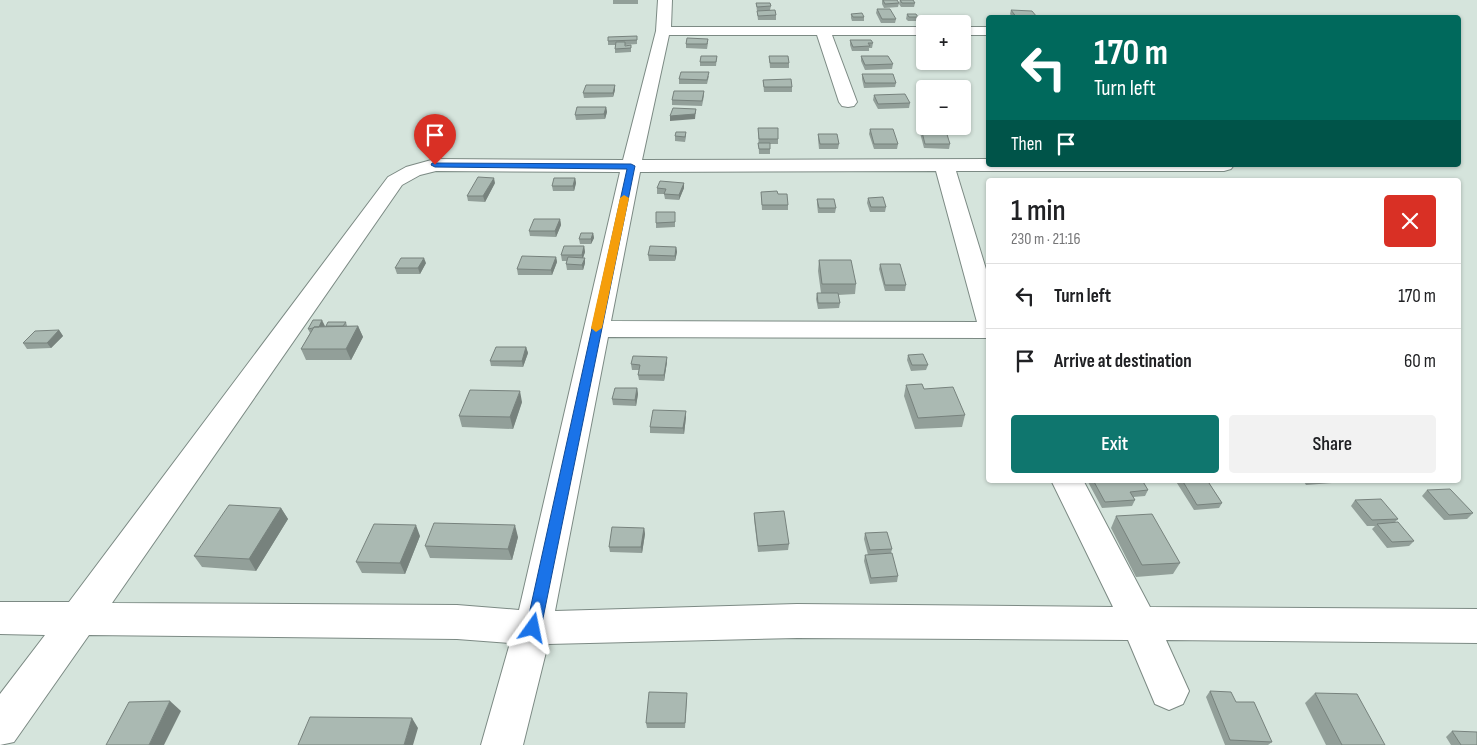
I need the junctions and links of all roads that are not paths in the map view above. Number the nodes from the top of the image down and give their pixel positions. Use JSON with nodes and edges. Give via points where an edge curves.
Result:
{"nodes":[{"id":1,"x":665,"y":0,"type":"edge"},
{"id":2,"x":663,"y":31,"type":"junction"},
{"id":3,"x":824,"y":31,"type":"junction"},
{"id":4,"x":916,"y":31,"type":"edge"},
{"id":5,"x":971,"y":31,"type":"edge"},
{"id":6,"x":986,"y":32,"type":"edge"},
{"id":7,"x":848,"y":102,"type":"dead end"},
{"id":8,"x":631,"y":166,"type":"junction"},
{"id":9,"x":944,"y":166,"type":"junction"},
{"id":10,"x":986,"y":166,"type":"edge"},
{"id":11,"x":986,"y":311,"type":"edge"},
{"id":12,"x":596,"y":329,"type":"junction"},
{"id":13,"x":986,"y":330,"type":"edge"},
{"id":14,"x":1069,"y":483,"type":"edge"},
{"id":15,"x":0,"y":618,"type":"edge"},
{"id":16,"x":78,"y":619,"type":"junction"},
{"id":17,"x":1140,"y":624,"type":"junction"},
{"id":18,"x":1477,"y":626,"type":"edge"},
{"id":19,"x":533,"y":628,"type":"junction"},
{"id":20,"x":1169,"y":691,"type":"dead end"},
{"id":21,"x":0,"y":728,"type":"edge"},
{"id":22,"x":502,"y":745,"type":"edge"}],
"edges":[{"from":1,"to":2,"type":"street"},
{"from":2,"to":3,"type":"street"},
{"from":2,"to":8,"type":"street"},
{"from":3,"to":4,"type":"street"},
{"from":3,"to":7,"type":"street"},
{"from":5,"to":6,"type":"street"},
{"from":8,"to":9,"type":"street"},
{"from":8,"to":12,"type":"street"},
{"from":8,"to":16,"type":"street","via":[[435,165],[396,181]]},
{"from":9,"to":10,"type":"street"},
{"from":9,"to":11,"type":"street"},
{"from":12,"to":13,"type":"street"},
{"from":12,"to":19,"type":"street"},
{"from":14,"to":17,"type":"street"},
{"from":15,"to":16,"type":"street"},
{"from":16,"to":19,"type":"street","via":[[457,622]]},
{"from":16,"to":21,"type":"street"},
{"from":17,"to":18,"type":"street"},
{"from":17,"to":19,"type":"street","via":[[797,622]]},
{"from":17,"to":20,"type":"street"},
{"from":19,"to":22,"type":"street"}]}
